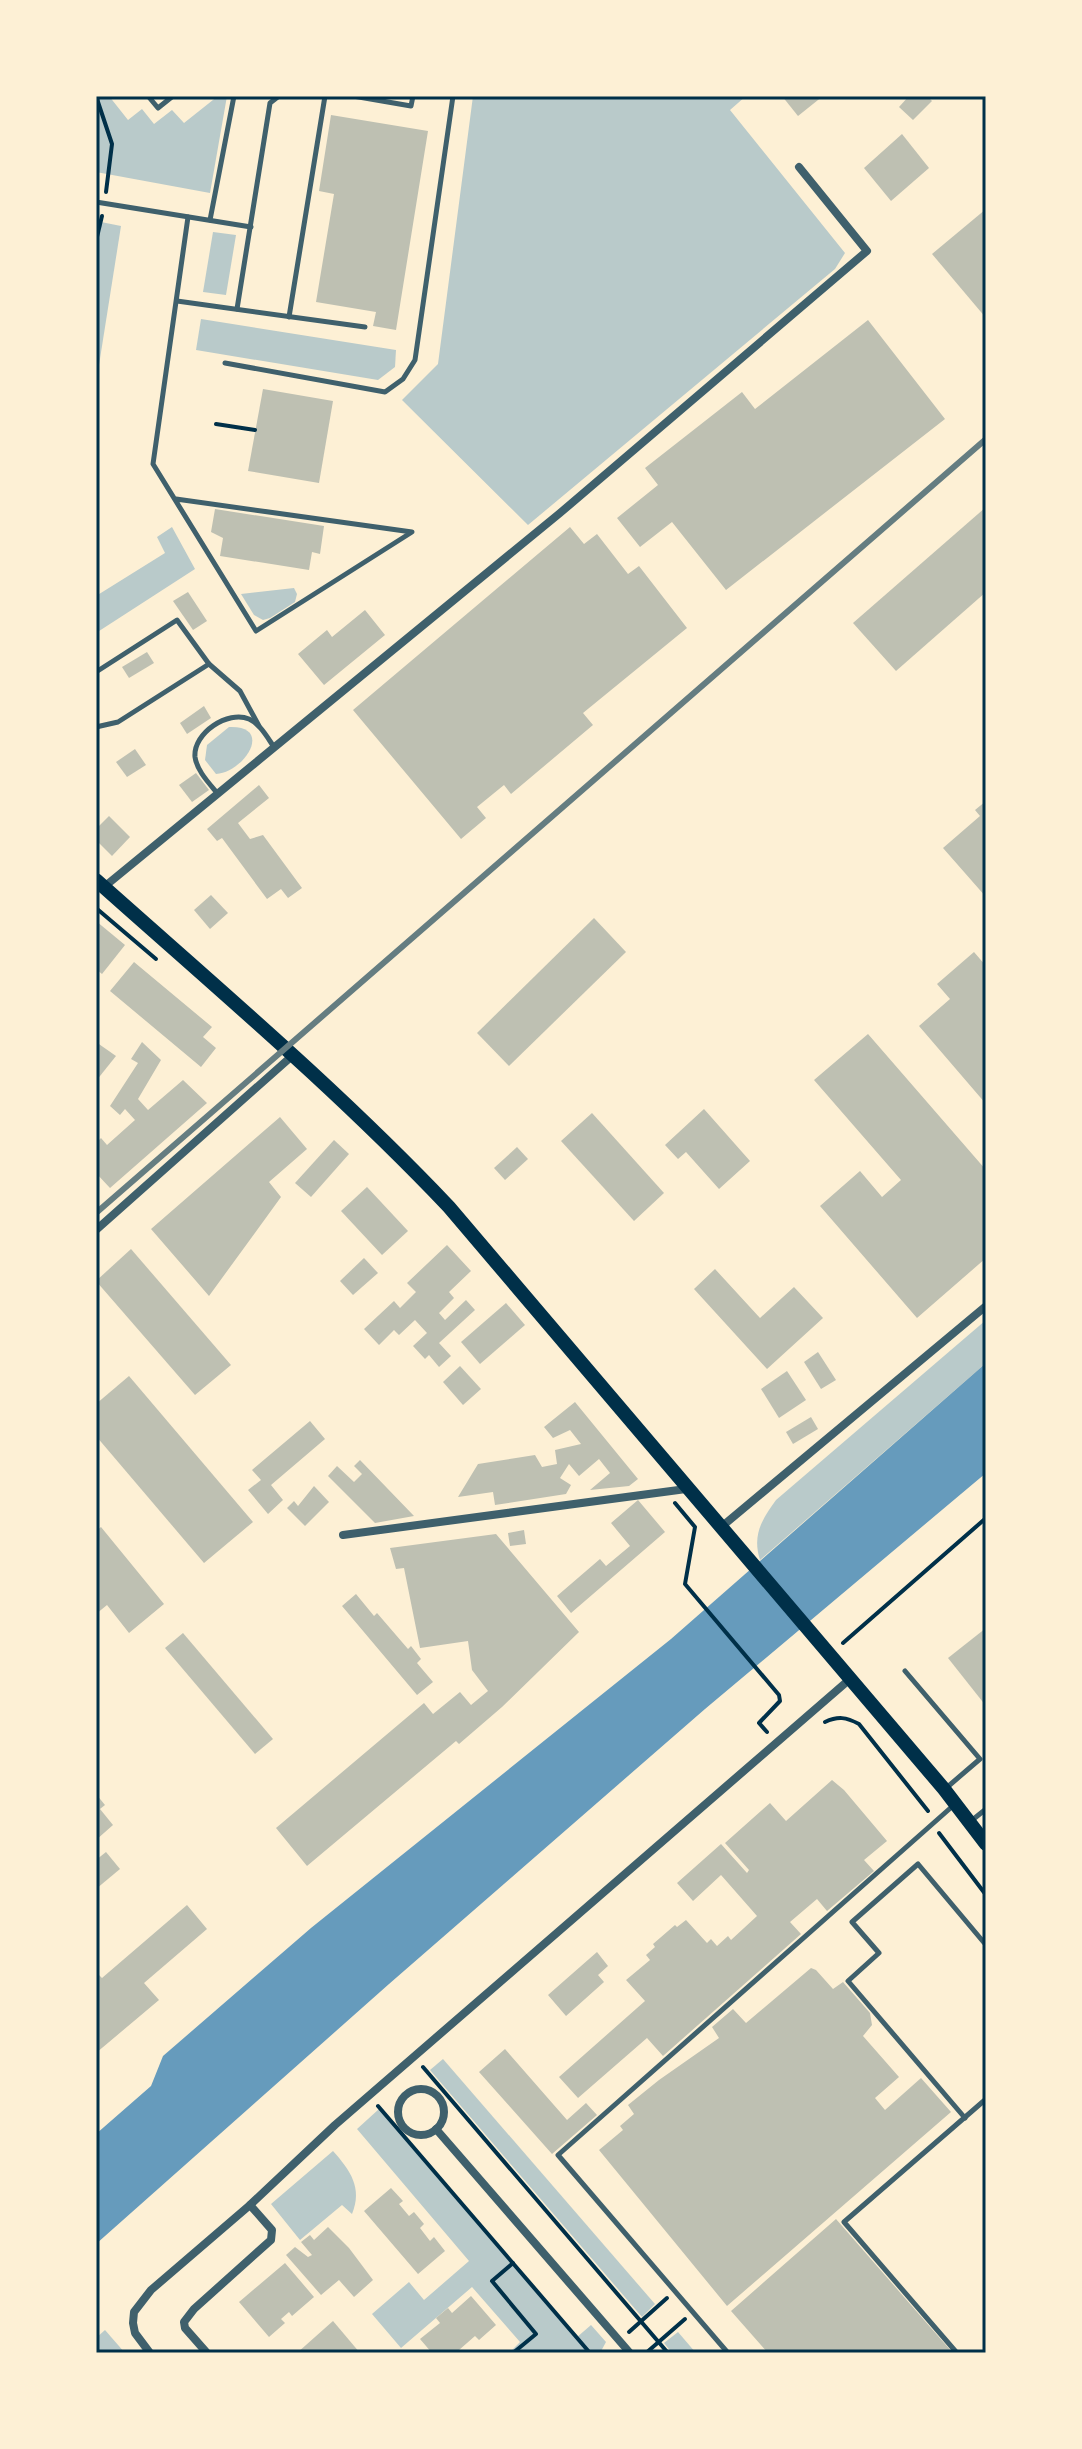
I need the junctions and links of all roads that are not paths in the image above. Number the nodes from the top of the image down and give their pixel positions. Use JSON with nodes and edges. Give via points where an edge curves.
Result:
{"nodes":[{"id":1,"x":148,"y":96,"type":"edge"},
{"id":2,"x":173,"y":96,"type":"edge"},
{"id":3,"x":234,"y":96,"type":"edge"},
{"id":4,"x":279,"y":96,"type":"edge"},
{"id":5,"x":325,"y":96,"type":"edge"},
{"id":6,"x":353,"y":96,"type":"edge"},
{"id":7,"x":413,"y":96,"type":"edge"},
{"id":8,"x":453,"y":96,"type":"edge"},
{"id":9,"x":799,"y":167,"type":"dead end"},
{"id":10,"x":96,"y":202,"type":"edge"},
{"id":11,"x":188,"y":217,"type":"junction"},
{"id":12,"x":210,"y":220,"type":"junction"},
{"id":13,"x":251,"y":227,"type":"junction"},
{"id":14,"x":177,"y":301,"type":"junction"},
{"id":15,"x":237,"y":309,"type":"junction"},
{"id":16,"x":289,"y":317,"type":"junction"},
{"id":17,"x":365,"y":327,"type":"dead end"},
{"id":18,"x":225,"y":363,"type":"dead end"},
{"id":19,"x":176,"y":499,"type":"junction"},
{"id":20,"x":209,"y":664,"type":"junction"},
{"id":21,"x":96,"y":672,"type":"edge"},
{"id":22,"x":259,"y":726,"type":"junction"},
{"id":23,"x":96,"y":727,"type":"edge"},
{"id":24,"x":274,"y":748,"type":"junction"},
{"id":25,"x":218,"y":794,"type":"junction"},
{"id":26,"x":100,"y":884,"type":"edge"},
{"id":27,"x":292,"y":1056,"type":"junction"},
{"id":28,"x":96,"y":1230,"type":"edge"},
{"id":29,"x":986,"y":1306,"type":"edge"},
{"id":30,"x":686,"y":1489,"type":"junction"},
{"id":31,"x":720,"y":1528,"type":"junction"},
{"id":32,"x":343,"y":1535,"type":"dead end"},
{"id":33,"x":905,"y":1671,"type":"dead end"},
{"id":34,"x":850,"y":1679,"type":"junction"},
{"id":35,"x":944,"y":1789,"type":"junction"},
{"id":36,"x":955,"y":1803,"type":"junction"},
{"id":37,"x":986,"y":1809,"type":"edge"},
{"id":38,"x":970,"y":1822,"type":"junction"},
{"id":39,"x":984,"y":1841,"type":"edge"},
{"id":40,"x":986,"y":1855,"type":"edge"},
{"id":41,"x":986,"y":1945,"type":"edge"},
{"id":42,"x":986,"y":2099,"type":"edge"},
{"id":43,"x":965,"y":2118,"type":"junction"},
{"id":44,"x":436,"y":2129,"type":"junction"},
{"id":45,"x":250,"y":2205,"type":"junction"},
{"id":46,"x":627,"y":2352,"type":"edge"},
{"id":47,"x":150,"y":2353,"type":"edge"},
{"id":48,"x":207,"y":2353,"type":"edge"},
{"id":49,"x":728,"y":2353,"type":"edge"},
{"id":50,"x":957,"y":2353,"type":"edge"}],
"edges":[{"from":1,"to":2,"type":"lane","via":[[158,108]]},
{"from":3,"to":12,"type":"lane"},
{"from":4,"to":13,"type":"lane","via":[[270,103]]},
{"from":5,"to":16,"type":"lane"},
{"from":6,"to":7,"type":"lane","via":[[411,106]]},
{"from":8,"to":18,"type":"lane","via":[[415,360],[403,379],[385,392]]},
{"from":9,"to":24,"type":"street","via":[[867,251]]},
{"from":10,"to":11,"type":"lane"},
{"from":11,"to":12,"type":"lane"},
{"from":11,"to":14,"type":"lane"},
{"from":12,"to":13,"type":"lane"},
{"from":13,"to":15,"type":"lane"},
{"from":14,"to":15,"type":"lane"},
{"from":14,"to":19,"type":"lane","via":[[153,464]]},
{"from":15,"to":16,"type":"lane"},
{"from":16,"to":17,"type":"lane"},
{"from":19,"to":19,"type":"lane","via":[[256,631],[412,532],[396,530]]},
{"from":20,"to":21,"type":"lane","via":[[177,620]]},
{"from":20,"to":22,"type":"lane","via":[[240,691]]},
{"from":20,"to":23,"type":"lane","via":[[118,722]]},
{"from":22,"to":24,"type":"lane"},
{"from":22,"to":25,"type":"lane","via":[[231,717],[200,739],[195,748],[197,767]]},
{"from":24,"to":25,"type":"street"},
{"from":25,"to":26,"type":"street"},
{"from":26,"to":27,"type":"main road"},
{"from":27,"to":28,"type":"street"},
{"from":27,"to":30,"type":"main road","via":[[377,1133],[472,1233]]},
{"from":29,"to":31,"type":"street"},
{"from":30,"to":31,"type":"main road"},
{"from":30,"to":32,"type":"street"},
{"from":31,"to":34,"type":"main road"},
{"from":33,"to":35,"type":"lane","via":[[980,1759]]},
{"from":34,"to":35,"type":"main road"},
{"from":34,"to":45,"type":"street","via":[[369,2095]]},
{"from":35,"to":36,"type":"main road"},
{"from":36,"to":38,"type":"main road"},
{"from":36,"to":49,"type":"lane","via":[[558,2155]]},
{"from":37,"to":38,"type":"lane"},
{"from":38,"to":39,"type":"main road"},
{"from":39,"to":40,"type":"lane"},
{"from":41,"to":43,"type":"lane","via":[[918,1864],[852,1922],[879,1953],[848,1981]]},
{"from":42,"to":43,"type":"lane"},
{"from":43,"to":50,"type":"lane","via":[[844,2222]]},
{"from":44,"to":44,"type":"street","via":[[444,2114],[438,2096],[426,2090],[406,2094],[398,2110],[406,2130],[422,2136]]},
{"from":44,"to":46,"type":"street"},
{"from":45,"to":47,"type":"street","via":[[151,2290],[134,2312],[135,2333]]},
{"from":45,"to":48,"type":"street","via":[[272,2230],[271,2240],[184,2322]]}]}
